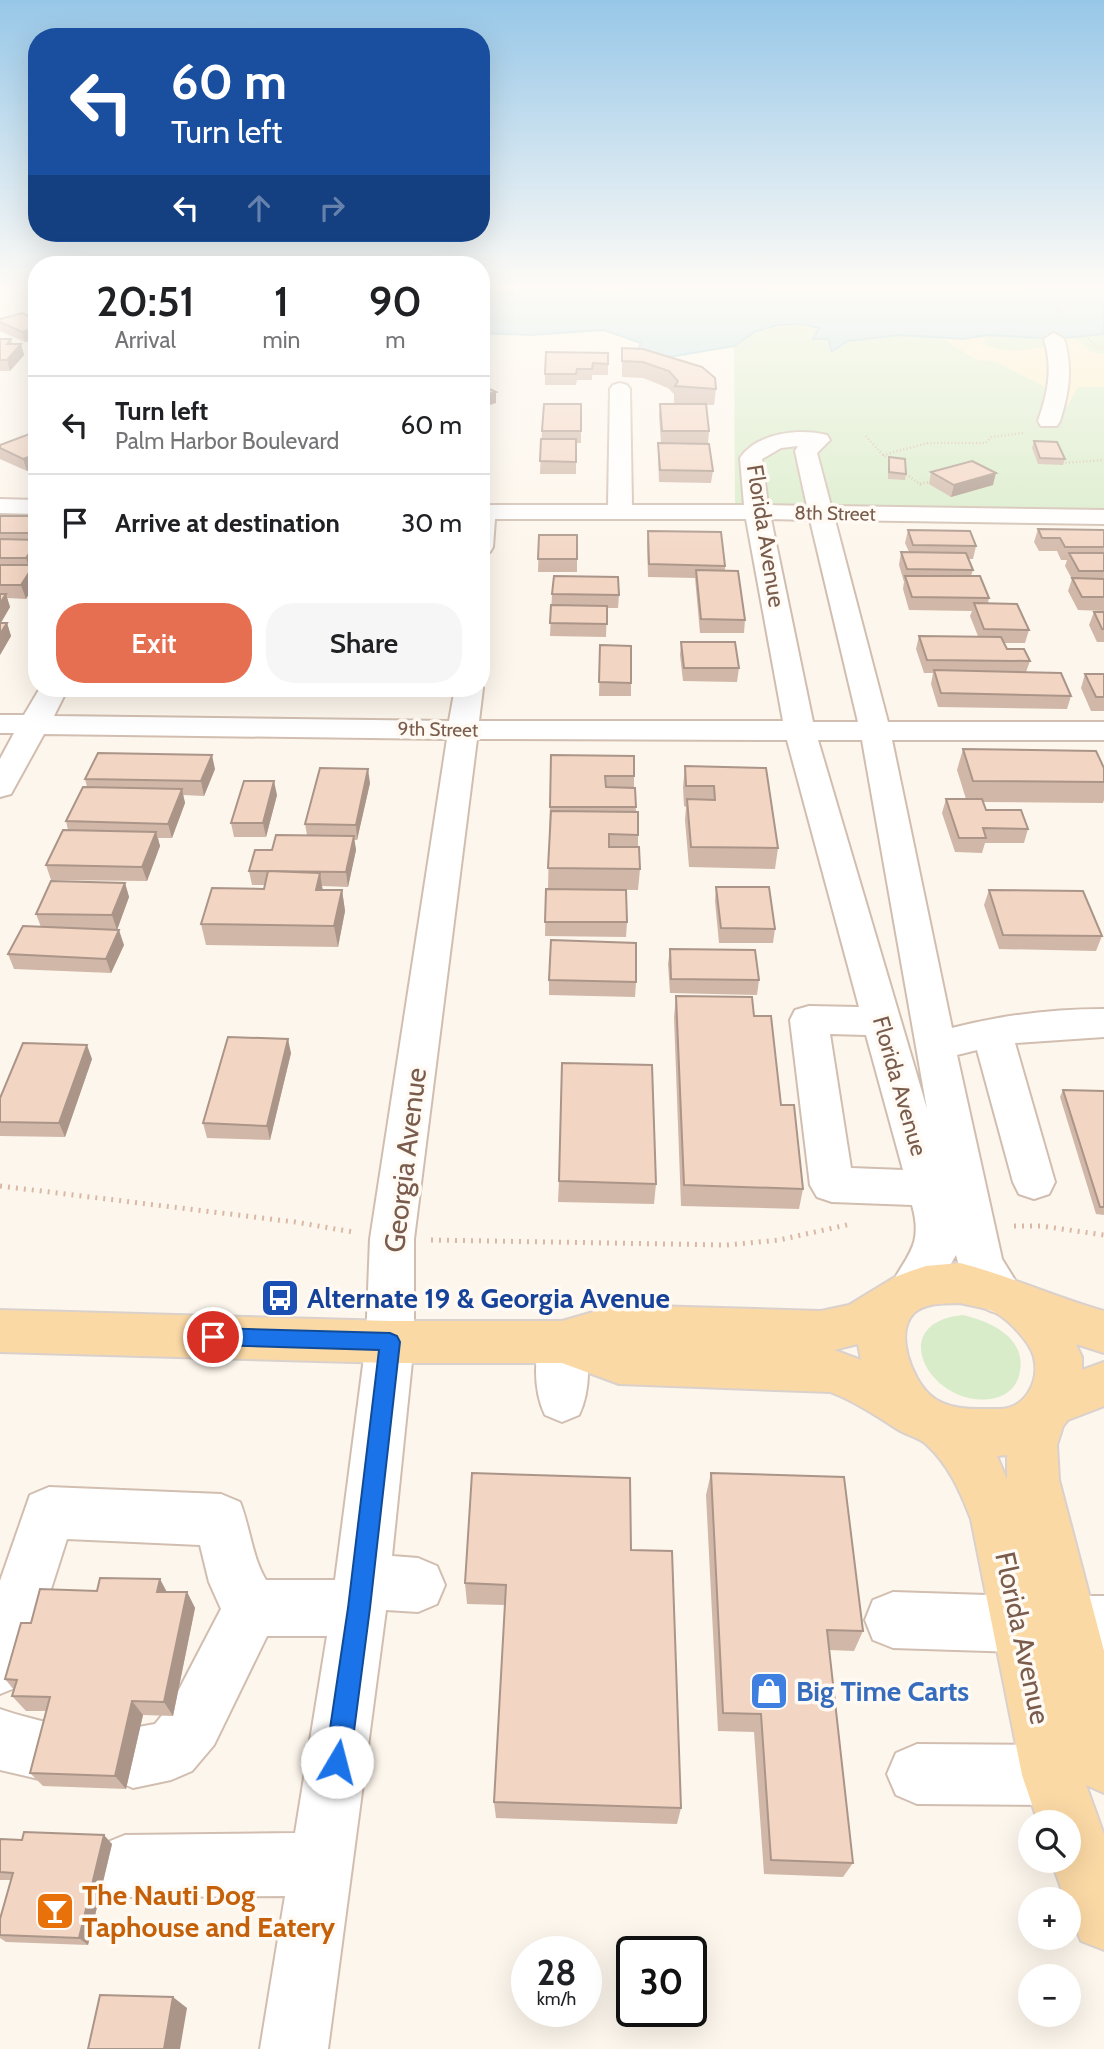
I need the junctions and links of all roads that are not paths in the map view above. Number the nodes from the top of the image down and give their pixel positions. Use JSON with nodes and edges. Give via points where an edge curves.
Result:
{"nodes":[{"id":1,"x":1061,"y":383,"type":"edge"},
{"id":2,"x":620,"y":389,"type":"dead end"},
{"id":3,"x":1049,"y":421,"type":"dead end"},
{"id":4,"x":0,"y":506,"type":"edge"},
{"id":5,"x":28,"y":507,"type":"edge"},
{"id":6,"x":620,"y":511,"type":"junction"},
{"id":7,"x":490,"y":512,"type":"edge"},
{"id":8,"x":757,"y":512,"type":"junction"},
{"id":9,"x":820,"y":513,"type":"junction"},
{"id":10,"x":1104,"y":517,"type":"edge"},
{"id":11,"x":49,"y":697,"type":"edge"},
{"id":12,"x":467,"y":709,"type":"edge"},
{"id":13,"x":0,"y":724,"type":"edge"},
{"id":14,"x":34,"y":725,"type":"junction"},
{"id":15,"x":800,"y":730,"type":"junction"},
{"id":16,"x":1104,"y":731,"type":"edge"},
{"id":17,"x":875,"y":732,"type":"junction"},
{"id":18,"x":0,"y":787,"type":"edge"},
{"id":19,"x":881,"y":1021,"type":"junction"},
{"id":20,"x":1104,"y":1023,"type":"edge"},
{"id":21,"x":992,"y":1032,"type":"junction"},
{"id":22,"x":936,"y":1046,"type":"junction"},
{"id":23,"x":1034,"y":1182,"type":"dead end"},
{"id":24,"x":930,"y":1188,"type":"junction"},
{"id":25,"x":904,"y":1295,"type":"junction"},
{"id":26,"x":1007,"y":1296,"type":"junction"},
{"id":27,"x":0,"y":1331,"type":"edge"},
{"id":28,"x":1104,"y":1332,"type":"edge"},
{"id":29,"x":390,"y":1342,"type":"junction"},
{"id":30,"x":562,"y":1342,"type":"junction"},
{"id":31,"x":1104,"y":1384,"type":"edge"},
{"id":32,"x":562,"y":1399,"type":"dead end"},
{"id":33,"x":1046,"y":1411,"type":"junction"},
{"id":34,"x":928,"y":1419,"type":"junction"},
{"id":35,"x":418,"y":1585,"type":"dead end"},
{"id":36,"x":360,"y":1595,"type":"junction"},
{"id":37,"x":251,"y":1608,"type":"junction"},
{"id":38,"x":893,"y":1620,"type":"dead end"},
{"id":39,"x":1065,"y":1624,"type":"edge"},
{"id":40,"x":0,"y":1666,"type":"edge"},
{"id":41,"x":133,"y":1758,"type":"dead end"},
{"id":42,"x":917,"y":1774,"type":"dead end"},
{"id":43,"x":1073,"y":1796,"type":"edge"},
{"id":44,"x":323,"y":1864,"type":"junction"},
{"id":45,"x":125,"y":1866,"type":"dead end"},
{"id":46,"x":1104,"y":1919,"type":"edge"},
{"id":47,"x":294,"y":2049,"type":"edge"}],
"edges":[{"from":1,"to":3,"type":"street"},
{"from":2,"to":6,"type":"street"},
{"from":4,"to":5,"type":"street"},
{"from":6,"to":7,"type":"street","name":"8th Street"},
{"from":6,"to":8,"type":"street","name":"8th Street"},
{"from":8,"to":9,"type":"street","name":"8th Street"},
{"from":8,"to":9,"type":"street","name":"Florida Avenue","via":[[751,458],[761,446],[792,439],[819,440],[806,451]]},
{"from":8,"to":15,"type":"street","name":"Florida Avenue"},
{"from":9,"to":10,"type":"street","name":"8th Street"},
{"from":9,"to":17,"type":"street","name":"Florida Avenue"},
{"from":11,"to":14,"type":"street"},
{"from":12,"to":14,"type":"street","name":"9th Street"},
{"from":12,"to":15,"type":"street","name":"9th Street"},
{"from":12,"to":29,"type":"street","name":"Georgia Avenue","via":[[392,1239]]},
{"from":13,"to":14,"type":"street","name":"9th Street"},
{"from":14,"to":18,"type":"street"},
{"from":15,"to":17,"type":"street","name":"9th Street"},
{"from":15,"to":19,"type":"street","name":"Florida Avenue"},
{"from":16,"to":17,"type":"street","name":"9th Street"},
{"from":17,"to":22,"type":"street","name":"Florida Avenue"},
{"from":19,"to":24,"type":"street","name":"Florida Avenue"},
{"from":19,"to":24,"type":"street","via":[[809,1020],[832,1185]]},
{"from":20,"to":21,"type":"street"},
{"from":21,"to":22,"type":"street"},
{"from":21,"to":23,"type":"street"},
{"from":22,"to":26,"type":"street","name":"Florida Avenue","via":[[979,1259],[987,1277]]},
{"from":24,"to":25,"type":"street","name":"Florida Avenue","via":[[939,1244]]},
{"from":25,"to":26,"type":"main road","via":[[926,1286],[960,1283]]},
{"from":25,"to":30,"type":"main road","via":[[860,1323],[821,1332],[618,1326]]},
{"from":25,"to":34,"type":"main road","via":[[882,1324],[882,1350],[892,1380]]},
{"from":26,"to":28,"type":"main road"},
{"from":26,"to":33,"type":"main road","via":[[1042,1327],[1058,1357],[1059,1372]]},
{"from":27,"to":29,"type":"main road"},
{"from":29,"to":30,"type":"main road"},
{"from":29,"to":36,"type":"street","name":"Georgia Avenue"},
{"from":30,"to":32,"type":"street"},
{"from":30,"to":34,"type":"main road","via":[[619,1362],[830,1370],[870,1385]]},
{"from":31,"to":33,"type":"main road"},
{"from":33,"to":34,"type":"main road","via":[[1031,1426],[1003,1433],[966,1432]]},
{"from":33,"to":39,"type":"main road","name":"Florida Avenue","via":[[1032,1445],[1033,1480]]},
{"from":34,"to":39,"type":"main road","name":"Florida Avenue","via":[[967,1453],[997,1519]]},
{"from":35,"to":36,"type":"street"},
{"from":36,"to":37,"type":"street"},
{"from":36,"to":44,"type":"street","name":"Georgia Avenue"},
{"from":37,"to":40,"type":"street","via":[[236,1583],[221,1520],[49,1513]]},
{"from":37,"to":41,"type":"street","via":[[193,1724],[170,1750]]},
{"from":38,"to":39,"type":"street"},
{"from":39,"to":43,"type":"main road","name":"Florida Avenue"},
{"from":42,"to":43,"type":"street"},
{"from":43,"to":46,"type":"main road","name":"Florida Avenue"},
{"from":44,"to":45,"type":"street"},
{"from":44,"to":47,"type":"street","name":"Georgia Avenue"}]}
